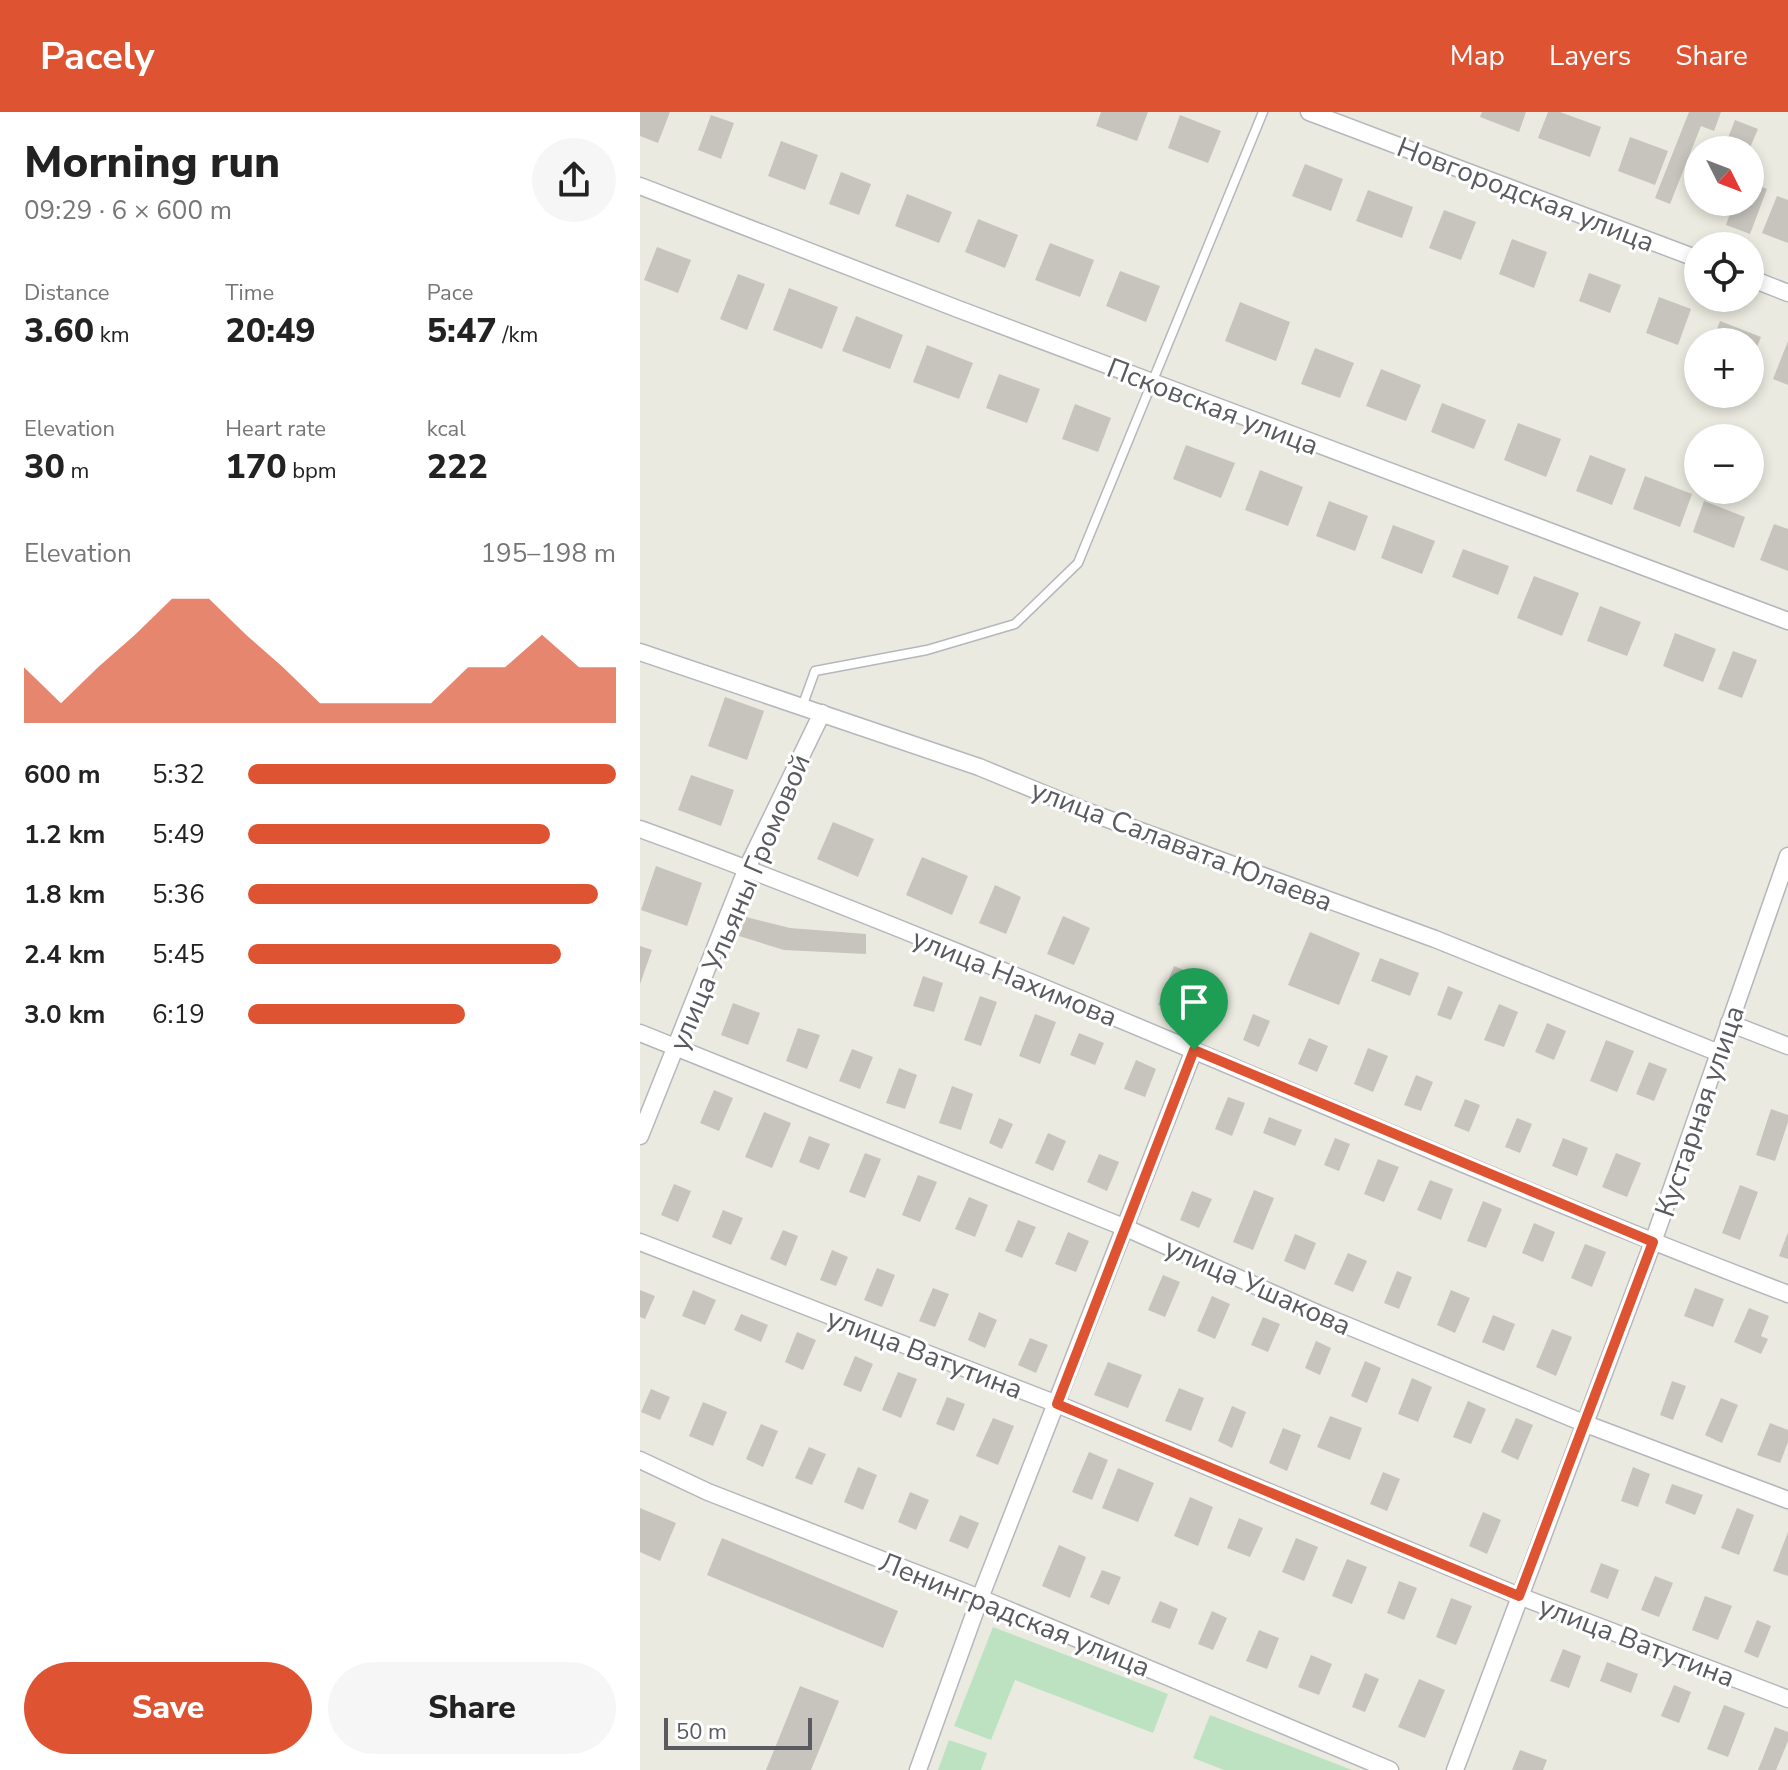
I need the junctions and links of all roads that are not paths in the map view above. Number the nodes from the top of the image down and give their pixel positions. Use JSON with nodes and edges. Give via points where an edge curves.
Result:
{"nodes":[{"id":1,"x":1263,"y":112,"type":"edge"},
{"id":2,"x":1309,"y":112,"type":"edge"},
{"id":3,"x":640,"y":186,"type":"edge"},
{"id":4,"x":1684,"y":254,"type":"edge"},
{"id":5,"x":1764,"y":284,"type":"edge"},
{"id":6,"x":1788,"y":293,"type":"edge"},
{"id":7,"x":1152,"y":383,"type":"junction"},
{"id":8,"x":1788,"y":621,"type":"edge"},
{"id":9,"x":640,"y":652,"type":"edge"},
{"id":10,"x":802,"y":707,"type":"junction"},
{"id":11,"x":822,"y":713,"type":"junction"},
{"id":12,"x":640,"y":829,"type":"edge"},
{"id":13,"x":1788,"y":856,"type":"edge"},
{"id":14,"x":747,"y":868,"type":"junction"},
{"id":15,"x":1729,"y":1023,"type":"junction"},
{"id":16,"x":640,"y":1033,"type":"edge"},
{"id":17,"x":1788,"y":1046,"type":"edge"},
{"id":18,"x":675,"y":1047,"type":"junction"},
{"id":19,"x":1194,"y":1050,"type":"junction"},
{"id":20,"x":1719,"y":1053,"type":"junction"},
{"id":21,"x":640,"y":1136,"type":"edge"},
{"id":22,"x":1126,"y":1228,"type":"junction"},
{"id":23,"x":640,"y":1242,"type":"edge"},
{"id":24,"x":1653,"y":1242,"type":"junction"},
{"id":25,"x":1788,"y":1294,"type":"edge"},
{"id":26,"x":1057,"y":1404,"type":"junction"},
{"id":27,"x":1586,"y":1424,"type":"junction"},
{"id":28,"x":640,"y":1460,"type":"edge"},
{"id":29,"x":1788,"y":1500,"type":"edge"},
{"id":30,"x":1519,"y":1596,"type":"junction"},
{"id":31,"x":980,"y":1598,"type":"junction"},
{"id":32,"x":1788,"y":1699,"type":"edge"},
{"id":33,"x":918,"y":1770,"type":"edge"},
{"id":34,"x":1390,"y":1770,"type":"edge"},
{"id":35,"x":1455,"y":1770,"type":"edge"}],
"edges":[{"from":1,"to":7,"type":"lane"},
{"from":2,"to":4,"type":"street","name":"Новгородская улица"},
{"from":3,"to":7,"type":"street","name":"Псковская улица"},
{"from":5,"to":6,"type":"street"},
{"from":7,"to":8,"type":"street","name":"Псковская улица"},
{"from":7,"to":10,"type":"lane","via":[[1078,563],[1015,624],[927,650],[815,671]]},
{"from":9,"to":10,"type":"street","name":"улица Салавата Юлаева"},
{"from":10,"to":11,"type":"street","name":"улица Салавата Юлаева"},
{"from":11,"to":14,"type":"street","name":"улица Ульяны Громовой"},
{"from":11,"to":20,"type":"street","name":"улица Салавата Юлаева","via":[[1435,939]]},
{"from":12,"to":14,"type":"street","name":"улица Нахимова"},
{"from":13,"to":15,"type":"street","name":"Кустарная улица"},
{"from":14,"to":18,"type":"street","name":"улица Ульяны Громовой"},
{"from":14,"to":19,"type":"street","name":"улица Нахимова"},
{"from":15,"to":17,"type":"street"},
{"from":15,"to":20,"type":"street","name":"Кустарная улица"},
{"from":16,"to":18,"type":"street","name":"улица Ушакова"},
{"from":18,"to":21,"type":"street","name":"улица Ульяны Громовой"},
{"from":18,"to":22,"type":"street","name":"улица Ушакова"},
{"from":19,"to":22,"type":"street"},
{"from":19,"to":24,"type":"street","name":"улица Нахимова"},
{"from":20,"to":24,"type":"street","name":"Кустарная улица"},
{"from":22,"to":26,"type":"street"},
{"from":22,"to":27,"type":"street","name":"улица Ушакова"},
{"from":23,"to":26,"type":"street","name":"улица Ватутина"},
{"from":24,"to":25,"type":"street","name":"улица Нахимова"},
{"from":24,"to":27,"type":"street","name":"Кустарная улица"},
{"from":26,"to":30,"type":"street","name":"улица Ватутина"},
{"from":26,"to":31,"type":"street"},
{"from":27,"to":29,"type":"street","name":"улица Ушакова"},
{"from":27,"to":30,"type":"street","name":"Кустарная улица"},
{"from":28,"to":31,"type":"street","name":"Ленинградская улица","via":[[708,1492]]},
{"from":30,"to":32,"type":"street","name":"улица Ватутина"},
{"from":30,"to":35,"type":"street","name":"Кустарная улица"},
{"from":31,"to":33,"type":"street"},
{"from":31,"to":34,"type":"street","name":"Ленинградская улица"}]}
